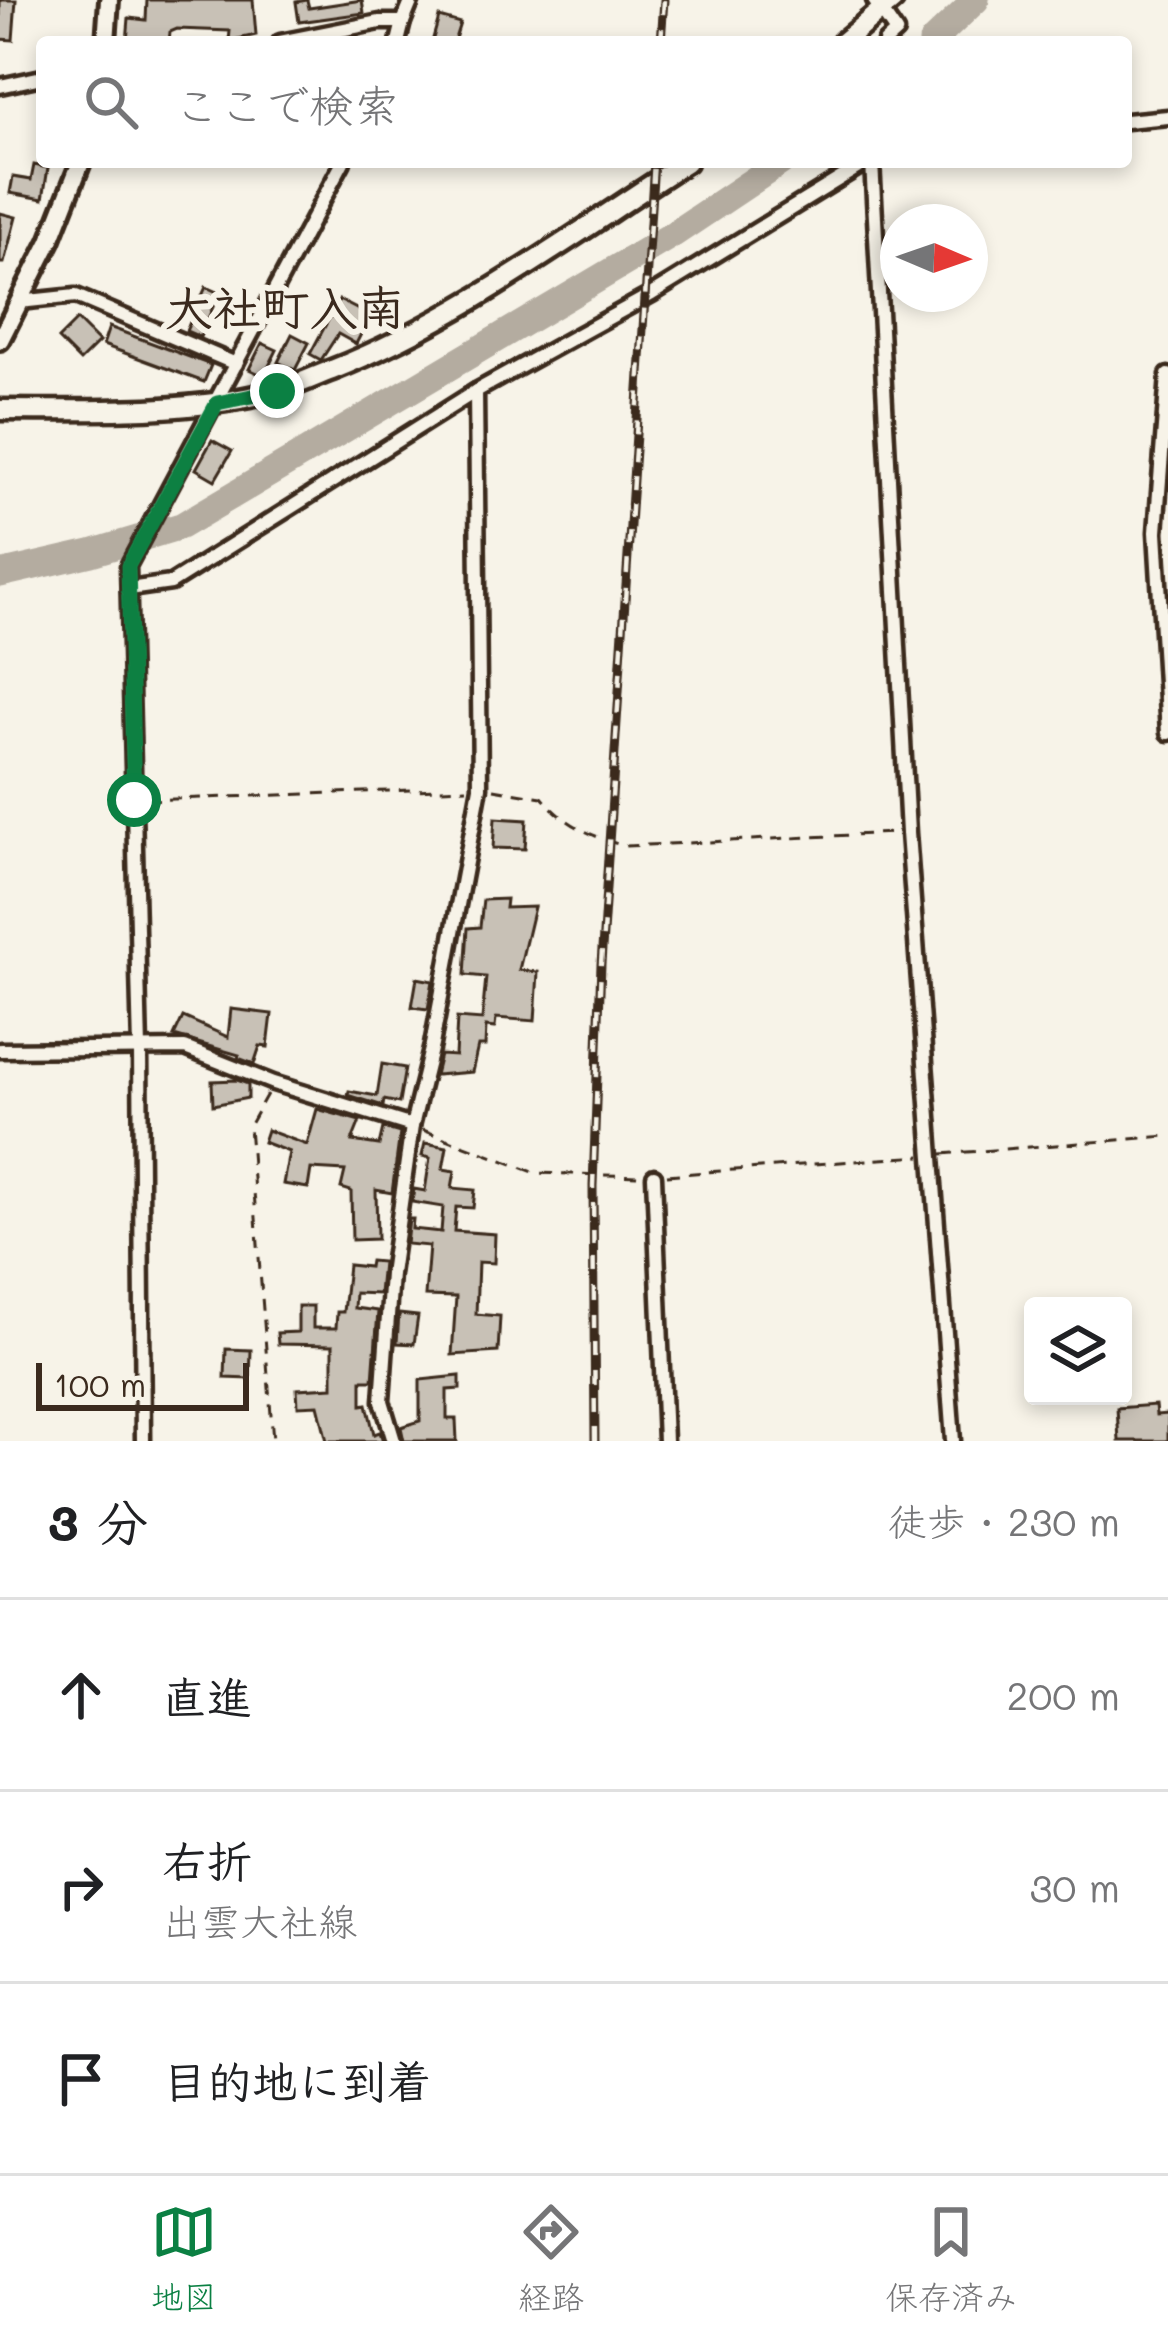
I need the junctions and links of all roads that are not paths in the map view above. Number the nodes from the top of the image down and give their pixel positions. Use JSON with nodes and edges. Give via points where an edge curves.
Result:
{"nodes":[{"id":1,"x":109,"y":0,"type":"edge"},
{"id":2,"x":412,"y":0,"type":"edge"},
{"id":3,"x":883,"y":4,"type":"edge"},
{"id":4,"x":404,"y":22,"type":"junction"},
{"id":5,"x":106,"y":36,"type":"edge"},
{"id":6,"x":310,"y":36,"type":"edge"},
{"id":7,"x":400,"y":36,"type":"edge"},
{"id":8,"x":848,"y":36,"type":"edge"},
{"id":9,"x":892,"y":36,"type":"edge"},
{"id":10,"x":36,"y":78,"type":"edge"},
{"id":11,"x":0,"y":86,"type":"edge"},
{"id":12,"x":1168,"y":117,"type":"edge"},
{"id":13,"x":1132,"y":120,"type":"edge"},
{"id":14,"x":79,"y":168,"type":"edge"},
{"id":15,"x":340,"y":168,"type":"edge"},
{"id":16,"x":677,"y":168,"type":"edge"},
{"id":17,"x":857,"y":168,"type":"edge"},
{"id":18,"x":872,"y":168,"type":"edge"},
{"id":19,"x":19,"y":302,"type":"junction"},
{"id":20,"x":0,"y":340,"type":"edge"},
{"id":21,"x":236,"y":364,"type":"junction"},
{"id":22,"x":1168,"y":375,"type":"edge"},
{"id":23,"x":476,"y":391,"type":"junction"},
{"id":24,"x":217,"y":403,"type":"junction"},
{"id":25,"x":0,"y":410,"type":"edge"},
{"id":26,"x":129,"y":589,"type":"junction"},
{"id":27,"x":1168,"y":733,"type":"edge"},
{"id":28,"x":0,"y":1050,"type":"edge"},
{"id":29,"x":140,"y":1050,"type":"junction"},
{"id":30,"x":412,"y":1126,"type":"junction"},
{"id":31,"x":655,"y":1176,"type":"road end"},
{"id":32,"x":143,"y":1441,"type":"edge"},
{"id":33,"x":394,"y":1441,"type":"edge"},
{"id":34,"x":665,"y":1441,"type":"edge"},
{"id":35,"x":953,"y":1441,"type":"edge"}],
"edges":[{"from":1,"to":5,"type":"main road"},
{"from":2,"to":4,"type":"street"},
{"from":3,"to":8,"type":"main road"},
{"from":3,"to":9,"type":"street"},
{"from":4,"to":6,"type":"street"},
{"from":4,"to":7,"type":"street"},
{"from":10,"to":11,"type":"street"},
{"from":12,"to":13,"type":"street"},
{"from":14,"to":19,"type":"main road"},
{"from":15,"to":21,"type":"street"},
{"from":16,"to":24,"type":"main road","via":[[450,314],[370,355],[277,391]]},
{"from":17,"to":23,"type":"street"},
{"from":18,"to":35,"type":"street","via":[[908,833]]},
{"from":19,"to":20,"type":"main road"},
{"from":19,"to":21,"type":"street","via":[[76,296]]},
{"from":21,"to":24,"type":"street"},
{"from":22,"to":27,"type":"street","via":[[1156,532]]},
{"from":23,"to":26,"type":"street","via":[[171,583]]},
{"from":23,"to":30,"type":"street","via":[[480,787]]},
{"from":24,"to":25,"type":"main road"},
{"from":24,"to":26,"type":"street","via":[[128,566]]},
{"from":26,"to":29,"type":"street"},
{"from":28,"to":29,"type":"street"},
{"from":29,"to":30,"type":"street","via":[[185,1048]]},
{"from":29,"to":32,"type":"street"},
{"from":30,"to":33,"type":"street","via":[[384,1342],[382,1401]]},
{"from":31,"to":34,"type":"street"}]}
